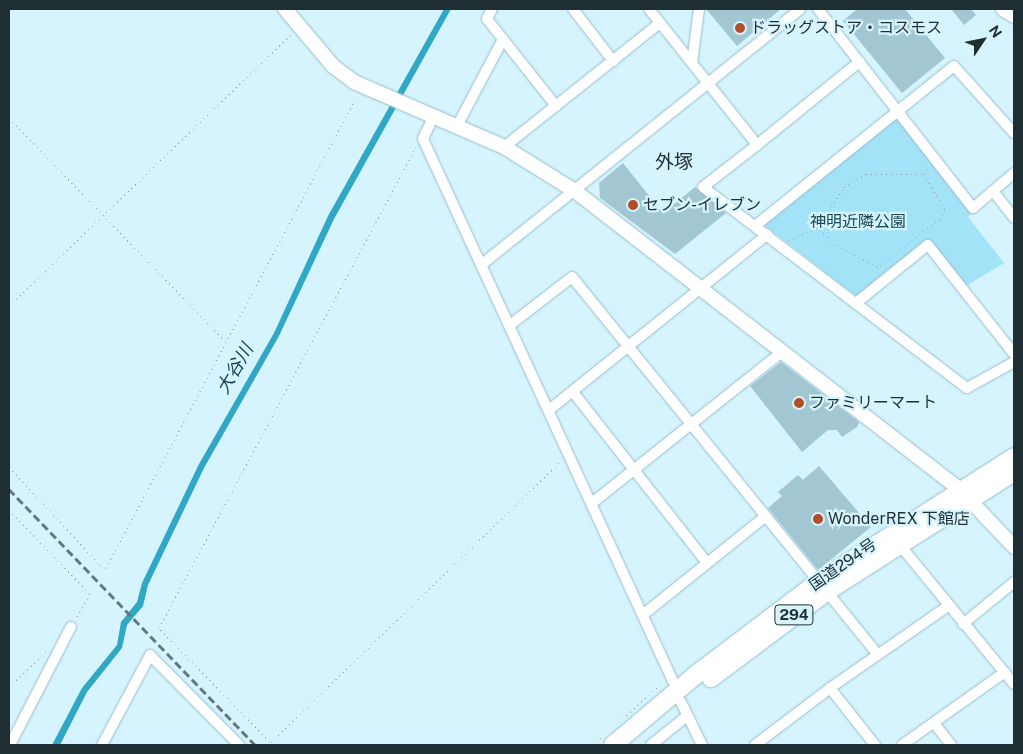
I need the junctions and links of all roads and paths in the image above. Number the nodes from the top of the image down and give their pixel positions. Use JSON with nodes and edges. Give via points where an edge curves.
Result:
{"nodes":[{"id":1,"x":284,"y":9,"type":"edge"},
{"id":2,"x":492,"y":9,"type":"edge"},
{"id":3,"x":573,"y":9,"type":"edge"},
{"id":4,"x":649,"y":9,"type":"edge"},
{"id":5,"x":699,"y":9,"type":"edge"},
{"id":6,"x":800,"y":9,"type":"edge"},
{"id":7,"x":818,"y":9,"type":"edge"},
{"id":8,"x":1003,"y":9,"type":"edge"},
{"id":9,"x":1014,"y":16,"type":"edge"},
{"id":10,"x":660,"y":23,"type":"junction"},
{"id":11,"x":300,"y":26,"type":"junction"},
{"id":12,"x":503,"y":39,"type":"junction"},
{"id":13,"x":613,"y":61,"type":"junction"},
{"id":14,"x":859,"y":62,"type":"junction"},
{"id":15,"x":692,"y":63,"type":"junction"},
{"id":16,"x":708,"y":83,"type":"junction"},
{"id":17,"x":366,"y":88,"type":"junction"},
{"id":18,"x":556,"y":106,"type":"junction"},
{"id":19,"x":897,"y":112,"type":"junction"},
{"id":20,"x":430,"y":114,"type":"junction"},
{"id":21,"x":9,"y":118,"type":"edge"},
{"id":22,"x":457,"y":126,"type":"junction"},
{"id":23,"x":1014,"y":133,"type":"edge"},
{"id":24,"x":423,"y":139,"type":"junction"},
{"id":25,"x":757,"y":145,"type":"junction"},
{"id":26,"x":504,"y":148,"type":"junction"},
{"id":27,"x":1014,"y":173,"type":"edge"},
{"id":28,"x":575,"y":190,"type":"junction"},
{"id":29,"x":993,"y":191,"type":"junction"},
{"id":30,"x":102,"y":215,"type":"junction"},
{"id":31,"x":1014,"y":218,"type":"edge"},
{"id":32,"x":755,"y":226,"type":"junction"},
{"id":33,"x":818,"y":228,"type":"junction"},
{"id":34,"x":767,"y":235,"type":"junction"},
{"id":35,"x":778,"y":244,"type":"junction"},
{"id":36,"x":482,"y":265,"type":"junction"},
{"id":37,"x":701,"y":289,"type":"junction"},
{"id":38,"x":856,"y":303,"type":"junction"},
{"id":39,"x":9,"y":306,"type":"edge"},
{"id":40,"x":510,"y":325,"type":"junction"},
{"id":41,"x":225,"y":341,"type":"junction"},
{"id":42,"x":630,"y":348,"type":"junction"},
{"id":43,"x":783,"y":351,"type":"junction"},
{"id":44,"x":1014,"y":354,"type":"edge"},
{"id":45,"x":1014,"y":362,"type":"edge"},
{"id":46,"x":573,"y":392,"type":"junction"},
{"id":47,"x":549,"y":410,"type":"junction"},
{"id":48,"x":692,"y":423,"type":"junction"},
{"id":49,"x":568,"y":454,"type":"junction"},
{"id":50,"x":1014,"y":457,"type":"edge"},
{"id":51,"x":9,"y":467,"type":"edge"},
{"id":52,"x":633,"y":471,"type":"junction"},
{"id":53,"x":1014,"y":472,"type":"edge"},
{"id":54,"x":965,"y":494,"type":"junction"},
{"id":55,"x":592,"y":503,"type":"junction"},
{"id":56,"x":9,"y":510,"type":"edge"},
{"id":57,"x":766,"y":516,"type":"junction"},
{"id":58,"x":899,"y":544,"type":"junction"},
{"id":59,"x":1014,"y":547,"type":"edge"},
{"id":60,"x":707,"y":563,"type":"junction"},
{"id":61,"x":1014,"y":582,"type":"edge"},
{"id":62,"x":822,"y":587,"type":"junction"},
{"id":63,"x":948,"y":606,"type":"junction"},
{"id":64,"x":644,"y":614,"type":"junction"},
{"id":65,"x":963,"y":624,"type":"junction"},
{"id":66,"x":71,"y":627,"type":"joint"},
{"id":67,"x":50,"y":647,"type":"dead end"},
{"id":68,"x":877,"y":654,"type":"junction"},
{"id":69,"x":1005,"y":672,"type":"junction"},
{"id":70,"x":1014,"y":684,"type":"edge"},
{"id":71,"x":9,"y":687,"type":"edge"},
{"id":72,"x":830,"y":688,"type":"junction"},
{"id":73,"x":679,"y":696,"type":"junction"},
{"id":74,"x":934,"y":723,"type":"junction"},
{"id":75,"x":614,"y":726,"type":"dead end"},
{"id":76,"x":610,"y":739,"type":"edge"},
{"id":77,"x":270,"y":743,"type":"junction"},
{"id":78,"x":10,"y":745,"type":"edge"},
{"id":79,"x":102,"y":745,"type":"edge"},
{"id":80,"x":239,"y":745,"type":"edge"},
{"id":81,"x":273,"y":745,"type":"edge"},
{"id":82,"x":593,"y":745,"type":"edge"},
{"id":83,"x":630,"y":745,"type":"edge"},
{"id":84,"x":651,"y":745,"type":"edge"},
{"id":85,"x":702,"y":745,"type":"edge"},
{"id":86,"x":755,"y":745,"type":"edge"},
{"id":87,"x":875,"y":745,"type":"edge"},
{"id":88,"x":902,"y":745,"type":"edge"},
{"id":89,"x":951,"y":745,"type":"edge"}],
"edges":[{"from":1,"to":11,"type":"street"},
{"from":2,"to":12,"type":"street","via":[[487,19]]},
{"from":3,"to":13,"type":"street"},
{"from":4,"to":10,"type":"street"},
{"from":5,"to":15,"type":"street"},
{"from":6,"to":16,"type":"street"},
{"from":7,"to":14,"type":"street"},
{"from":8,"to":9,"type":"street"},
{"from":10,"to":13,"type":"street"},
{"from":10,"to":15,"type":"street"},
{"from":11,"to":17,"type":"street","via":[[333,66]]},
{"from":11,"to":30,"type":"path"},
{"from":12,"to":18,"type":"street"},
{"from":12,"to":22,"type":"street"},
{"from":13,"to":18,"type":"street"},
{"from":14,"to":19,"type":"street"},
{"from":14,"to":25,"type":"street"},
{"from":15,"to":16,"type":"street"},
{"from":16,"to":25,"type":"street"},
{"from":16,"to":28,"type":"street"},
{"from":17,"to":20,"type":"street"},
{"from":17,"to":41,"type":"path"},
{"from":18,"to":26,"type":"street"},
{"from":19,"to":23,"type":"street","via":[[954,66]]},
{"from":19,"to":29,"type":"street","via":[[973,208]]},
{"from":19,"to":32,"type":"street"},
{"from":20,"to":22,"type":"street"},
{"from":20,"to":24,"type":"street"},
{"from":21,"to":30,"type":"path"},
{"from":22,"to":26,"type":"street"},
{"from":24,"to":36,"type":"street"},
{"from":24,"to":77,"type":"path","via":[[416,146],[159,628]]},
{"from":25,"to":32,"type":"street","via":[[703,187]]},
{"from":26,"to":28,"type":"street"},
{"from":27,"to":29,"type":"street"},
{"from":28,"to":36,"type":"street"},
{"from":28,"to":37,"type":"street"},
{"from":29,"to":31,"type":"street"},
{"from":30,"to":39,"type":"path"},
{"from":30,"to":41,"type":"path"},
{"from":32,"to":34,"type":"street"},
{"from":33,"to":33,"type":"path","via":[[835,244],[877,267],[940,219],[945,210],[924,174],[866,174],[844,187]]},
{"from":33,"to":35,"type":"path"},
{"from":34,"to":35,"type":"street"},
{"from":34,"to":37,"type":"street"},
{"from":35,"to":38,"type":"street"},
{"from":36,"to":40,"type":"street"},
{"from":37,"to":42,"type":"street"},
{"from":37,"to":43,"type":"street"},
{"from":38,"to":44,"type":"street","via":[[928,245]]},
{"from":38,"to":45,"type":"street","via":[[967,388]]},
{"from":40,"to":42,"type":"street","via":[[572,276]]},
{"from":40,"to":47,"type":"street"},
{"from":41,"to":51,"type":"path","via":[[106,568]]},
{"from":42,"to":46,"type":"street"},
{"from":42,"to":48,"type":"street"},
{"from":43,"to":48,"type":"street"},
{"from":43,"to":54,"type":"street"},
{"from":46,"to":47,"type":"street"},
{"from":46,"to":52,"type":"street"},
{"from":47,"to":49,"type":"street"},
{"from":48,"to":52,"type":"street"},
{"from":48,"to":57,"type":"street"},
{"from":49,"to":55,"type":"street"},
{"from":49,"to":77,"type":"path"},
{"from":50,"to":54,"type":"highway","name":"国道294号","number":"294"},
{"from":52,"to":55,"type":"street"},
{"from":52,"to":60,"type":"street"},
{"from":53,"to":54,"type":"highway","name":"国道294号","number":"294"},
{"from":54,"to":58,"type":"highway","name":"国道294号","number":"294"},
{"from":54,"to":59,"type":"street"},
{"from":54,"to":62,"type":"highway","name":"国道294号","number":"294"},
{"from":55,"to":64,"type":"street"},
{"from":56,"to":66,"type":"path","via":[[90,594]]},
{"from":57,"to":60,"type":"street"},
{"from":57,"to":62,"type":"street"},
{"from":58,"to":62,"type":"highway","name":"国道294号","number":"294"},
{"from":58,"to":63,"type":"street"},
{"from":60,"to":64,"type":"street"},
{"from":61,"to":65,"type":"street"},
{"from":62,"to":68,"type":"street"},
{"from":62,"to":73,"type":"highway","name":"国道294号","number":"294"},
{"from":63,"to":65,"type":"street"},
{"from":63,"to":68,"type":"street"},
{"from":64,"to":73,"type":"street"},
{"from":65,"to":69,"type":"street"},
{"from":66,"to":78,"type":"street"},
{"from":67,"to":71,"type":"path"},
{"from":68,"to":72,"type":"street"},
{"from":69,"to":70,"type":"street"},
{"from":69,"to":74,"type":"street"},
{"from":72,"to":86,"type":"street"},
{"from":72,"to":87,"type":"street"},
{"from":73,"to":75,"type":"path"},
{"from":73,"to":76,"type":"highway","name":"国道294号","number":"294"},
{"from":73,"to":83,"type":"highway","name":"国道294号","number":"294"},
{"from":73,"to":84,"type":"street"},
{"from":73,"to":85,"type":"street"},
{"from":74,"to":88,"type":"street"},
{"from":74,"to":89,"type":"street"},
{"from":76,"to":82,"type":"path"},
{"from":77,"to":81,"type":"path"},
{"from":79,"to":80,"type":"street","via":[[150,654]]}]}
